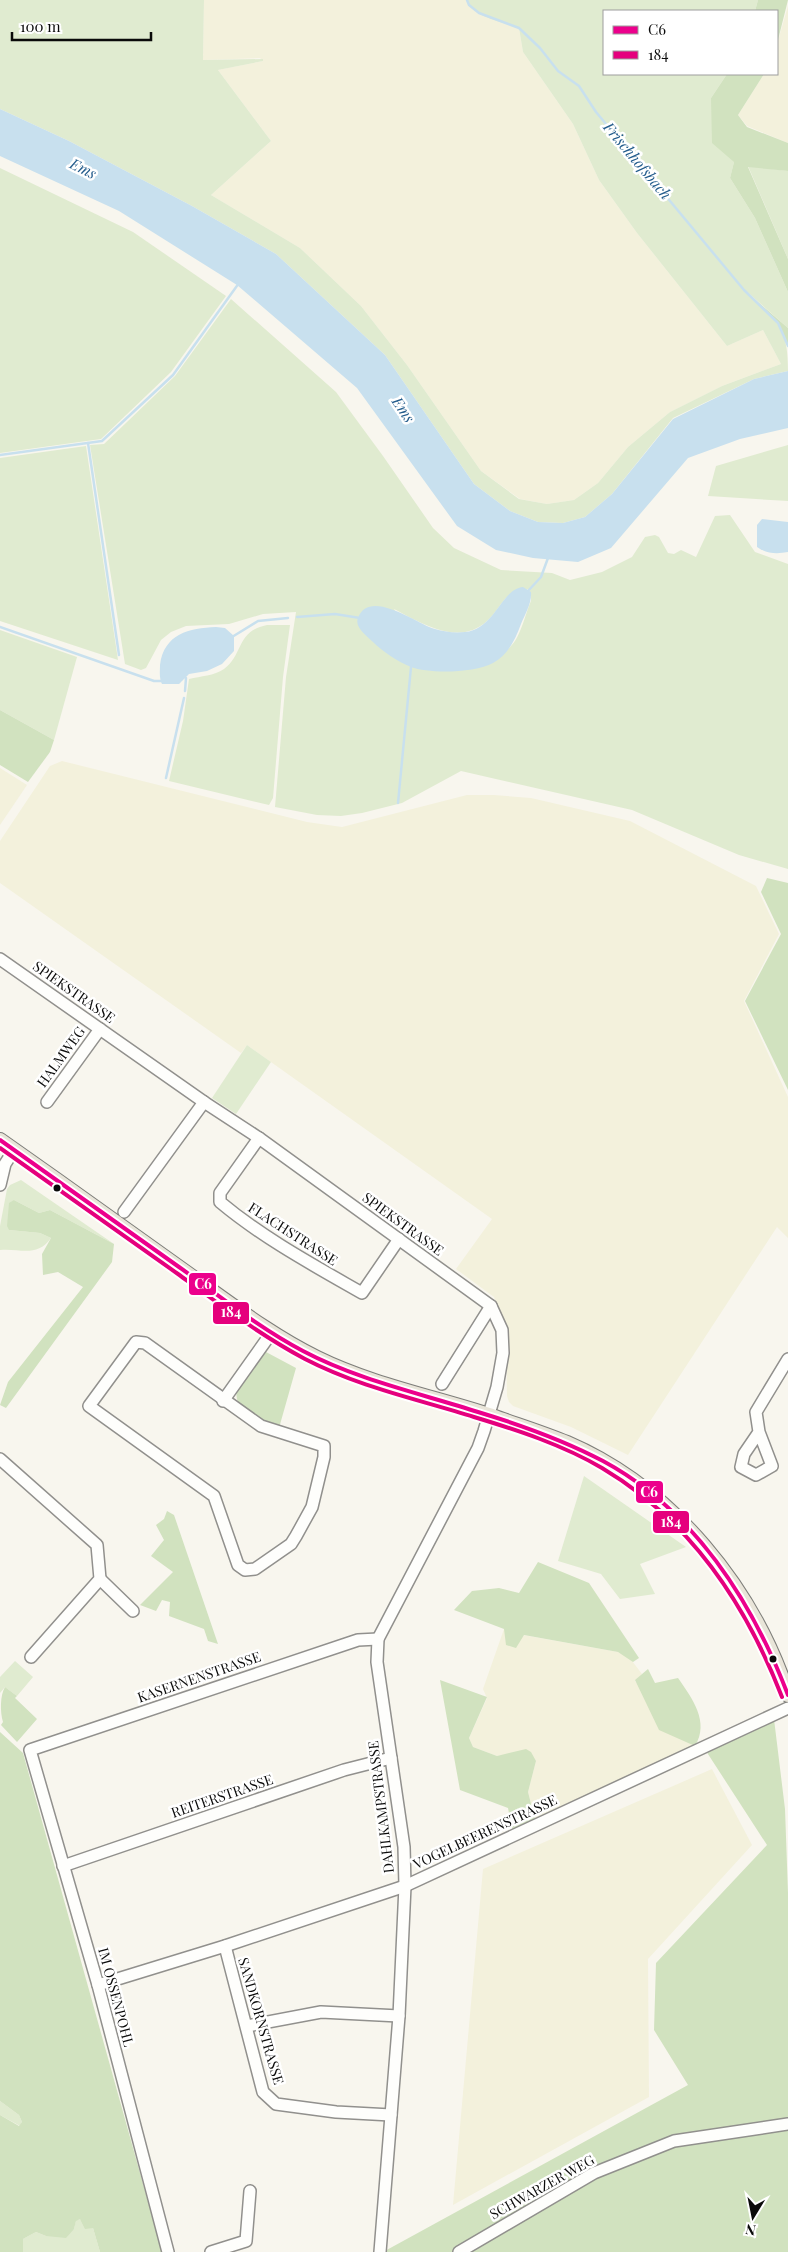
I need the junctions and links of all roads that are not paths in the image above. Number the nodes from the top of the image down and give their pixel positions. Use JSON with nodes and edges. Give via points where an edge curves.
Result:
{"nodes":[{"id":1,"x":0,"y":958,"type":"edge"},
{"id":2,"x":100,"y":1029,"type":"junction"},
{"id":3,"x":47,"y":1102,"type":"dead end"},
{"id":4,"x":204,"y":1102,"type":"junction"},
{"id":5,"x":259,"y":1138,"type":"junction"},
{"id":6,"x":0,"y":1140,"type":"edge"},
{"id":7,"x":14,"y":1150,"type":"junction"},
{"id":8,"x":0,"y":1185,"type":"edge"},
{"id":9,"x":124,"y":1212,"type":"dead end"},
{"id":10,"x":399,"y":1239,"type":"junction"},
{"id":11,"x":491,"y":1306,"type":"junction"},
{"id":12,"x":272,"y":1332,"type":"junction"},
{"id":13,"x":788,"y":1359,"type":"edge"},
{"id":14,"x":442,"y":1384,"type":"dead end"},
{"id":15,"x":223,"y":1401,"type":"junction"},
{"id":16,"x":489,"y":1416,"type":"junction"},
{"id":17,"x":759,"y":1432,"type":"dead end"},
{"id":18,"x":0,"y":1458,"type":"edge"},
{"id":19,"x":100,"y":1580,"type":"junction"},
{"id":20,"x":133,"y":1611,"type":"dead end"},
{"id":21,"x":378,"y":1639,"type":"junction"},
{"id":22,"x":31,"y":1657,"type":"dead end"},
{"id":23,"x":788,"y":1695,"type":"edge"},
{"id":24,"x":788,"y":1708,"type":"edge"},
{"id":25,"x":30,"y":1750,"type":"joint"},
{"id":26,"x":391,"y":1758,"type":"junction"},
{"id":27,"x":63,"y":1866,"type":"junction"},
{"id":28,"x":405,"y":1886,"type":"junction"},
{"id":29,"x":225,"y":1946,"type":"junction"},
{"id":30,"x":98,"y":1985,"type":"junction"},
{"id":31,"x":399,"y":2016,"type":"junction"},
{"id":32,"x":246,"y":2026,"type":"junction"},
{"id":33,"x":391,"y":2114,"type":"junction"},
{"id":34,"x":788,"y":2124,"type":"edge"},
{"id":35,"x":250,"y":2191,"type":"dead end"},
{"id":36,"x":168,"y":2252,"type":"edge"},
{"id":37,"x":211,"y":2252,"type":"edge"},
{"id":38,"x":380,"y":2252,"type":"edge"},
{"id":39,"x":459,"y":2252,"type":"edge"}],
"edges":[{"from":1,"to":2,"type":"street","name":"SPIEKSTRASSE"},
{"from":2,"to":3,"type":"street","name":"HALMWEG"},
{"from":2,"to":4,"type":"street","name":"SPIEKSTRASSE"},
{"from":4,"to":5,"type":"street","name":"SPIEKSTRASSE"},
{"from":4,"to":9,"type":"street"},
{"from":5,"to":10,"type":"street","name":"SPIEKSTRASSE"},
{"from":5,"to":10,"type":"street","name":"FLACHSTRASSE","via":[[220,1193],[220,1202],[244,1221],[362,1293]]},
{"from":6,"to":7,"type":"main road"},
{"from":7,"to":8,"type":"street","via":[[5,1164]]},
{"from":7,"to":12,"type":"main road"},
{"from":10,"to":11,"type":"street","name":"SPIEKSTRASSE"},
{"from":11,"to":14,"type":"street"},
{"from":11,"to":16,"type":"street","name":"SPIEKSTRASSE","via":[[502,1330],[504,1353]]},
{"from":12,"to":15,"type":"street"},
{"from":12,"to":16,"type":"main road","via":[[315,1357],[354,1374]]},
{"from":13,"to":17,"type":"street","via":[[756,1412]]},
{"from":15,"to":15,"type":"street","via":[[145,1343],[136,1342],[89,1406],[214,1496],[238,1565],[245,1570],[255,1568],[291,1544],[312,1507],[324,1446],[261,1426]]},
{"from":16,"to":21,"type":"street","name":"DAHLKAMPSTRASSE","via":[[478,1448]]},
{"from":16,"to":23,"type":"main road","via":[[569,1444],[606,1464],[667,1509],[713,1556],[743,1597],[775,1659]]},
{"from":18,"to":19,"type":"street","via":[[96,1545]]},
{"from":19,"to":20,"type":"street"},
{"from":19,"to":22,"type":"street"},
{"from":21,"to":25,"type":"street","name":"KASERNENSTRASSE","via":[[358,1640]]},
{"from":21,"to":26,"type":"street","name":"DAHLKAMPSTRASSE","via":[[377,1662]]},
{"from":24,"to":28,"type":"street","name":"VOGELBEERENSTRASSE"},
{"from":25,"to":27,"type":"street","name":"IM OSSENPOHL"},
{"from":26,"to":27,"type":"street","name":"REITERSTRASSE","via":[[344,1770]]},
{"from":26,"to":28,"type":"street","name":"DAHLKAMPSTRASSE","via":[[404,1847]]},
{"from":27,"to":30,"type":"street","name":"IM OSSENPOHL"},
{"from":28,"to":29,"type":"street","name":"VOGELBEERENSTRASSE"},
{"from":28,"to":31,"type":"street","name":"DAHLKAMPSTRASSE"},
{"from":29,"to":30,"type":"street","name":"VOGELBEERENSTRASSE"},
{"from":29,"to":32,"type":"street","name":"SANDKORNSTRASSE"},
{"from":30,"to":36,"type":"street","name":"IM OSSENPOHL"},
{"from":31,"to":32,"type":"street","via":[[321,2012]]},
{"from":31,"to":33,"type":"street","name":"DAHLKAMPSTRASSE"},
{"from":32,"to":33,"type":"street","name":"SANDKORNSTRASSE","via":[[263,2092],[276,2104],[336,2112]]},
{"from":33,"to":38,"type":"street","name":"DAHLKAMPSTRASSE"},
{"from":34,"to":39,"type":"street","name":"SCHWARZER WEG","via":[[674,2140],[594,2173]]},
{"from":35,"to":37,"type":"street","via":[[246,2241]]}]}
